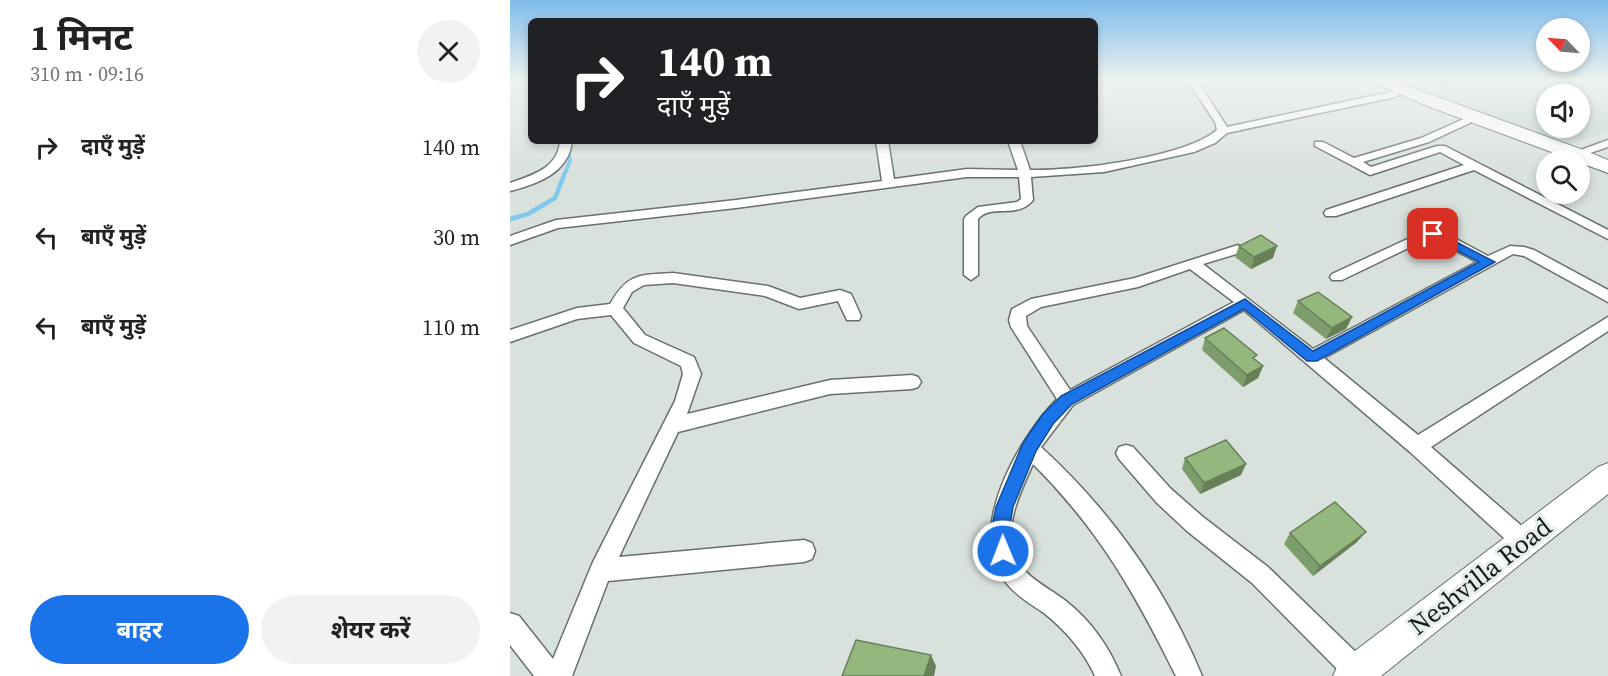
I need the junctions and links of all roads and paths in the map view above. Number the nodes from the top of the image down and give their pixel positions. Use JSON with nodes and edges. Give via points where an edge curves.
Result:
{"nodes":[{"id":1,"x":1213,"y":112,"type":"edge"},
{"id":2,"x":1316,"y":112,"type":"edge"},
{"id":3,"x":1439,"y":112,"type":"edge"},
{"id":4,"x":1454,"y":112,"type":"edge"},
{"id":5,"x":1466,"y":122,"type":"junction"},
{"id":6,"x":1223,"y":132,"type":"junction"},
{"id":7,"x":1425,"y":140,"type":"junction"},
{"id":8,"x":1608,"y":143,"type":"edge"},
{"id":9,"x":566,"y":144,"type":"edge"},
{"id":10,"x":882,"y":144,"type":"edge"},
{"id":11,"x":1015,"y":144,"type":"edge"},
{"id":12,"x":1319,"y":144,"type":"dead end"},
{"id":13,"x":1442,"y":148,"type":"junction"},
{"id":14,"x":1547,"y":150,"type":"edge"},
{"id":15,"x":1550,"y":150,"type":"edge"},
{"id":16,"x":1590,"y":151,"type":"edge"},
{"id":17,"x":1352,"y":162,"type":"junction"},
{"id":18,"x":1590,"y":163,"type":"edge"},
{"id":19,"x":1476,"y":165,"type":"junction"},
{"id":20,"x":1608,"y":167,"type":"edge"},
{"id":21,"x":1590,"y":168,"type":"edge"},
{"id":22,"x":1024,"y":174,"type":"junction"},
{"id":23,"x":1608,"y":177,"type":"edge"},
{"id":24,"x":1390,"y":180,"type":"junction"},
{"id":25,"x":888,"y":183,"type":"junction"},
{"id":26,"x":510,"y":187,"type":"edge"},
{"id":27,"x":1331,"y":213,"type":"dead end"},
{"id":28,"x":1608,"y":235,"type":"edge"},
{"id":29,"x":510,"y":242,"type":"edge"},
{"id":30,"x":1238,"y":249,"type":"edge"},
{"id":31,"x":1192,"y":262,"type":"junction"},
{"id":32,"x":1489,"y":262,"type":"junction"},
{"id":33,"x":971,"y":275,"type":"dead end"},
{"id":34,"x":1337,"y":277,"type":"dead end"},
{"id":35,"x":1608,"y":297,"type":"edge"},
{"id":36,"x":1245,"y":303,"type":"junction"},
{"id":37,"x":615,"y":310,"type":"junction"},
{"id":38,"x":853,"y":315,"type":"dead end"},
{"id":39,"x":1608,"y":323,"type":"edge"},
{"id":40,"x":510,"y":336,"type":"edge"},
{"id":41,"x":1312,"y":357,"type":"junction"},
{"id":42,"x":912,"y":382,"type":"dead end"},
{"id":43,"x":1066,"y":400,"type":"junction"},
{"id":44,"x":671,"y":426,"type":"junction"},
{"id":45,"x":1417,"y":446,"type":"junction"},
{"id":46,"x":1029,"y":448,"type":"junction"},
{"id":47,"x":1126,"y":453,"type":"dead end"},
{"id":48,"x":1603,"y":487,"type":"edge"},
{"id":49,"x":1524,"y":542,"type":"junction"},
{"id":50,"x":804,"y":551,"type":"dead end"},
{"id":51,"x":601,"y":570,"type":"junction"},
{"id":52,"x":510,"y":625,"type":"edge"},
{"id":53,"x":1355,"y":674,"type":"edge"},
{"id":54,"x":550,"y":676,"type":"edge"},
{"id":55,"x":560,"y":676,"type":"edge"},
{"id":56,"x":1108,"y":676,"type":"edge"},
{"id":57,"x":1189,"y":676,"type":"edge"}],
"edges":[{"from":1,"to":6,"type":"street"},
{"from":2,"to":6,"type":"street"},
{"from":3,"to":5,"type":"main road"},
{"from":4,"to":15,"type":"main road"},
{"from":5,"to":7,"type":"street"},
{"from":5,"to":14,"type":"main road"},
{"from":6,"to":22,"type":"street","via":[[1194,149],[1171,154],[1104,168]]},
{"from":7,"to":13,"type":"street"},
{"from":7,"to":17,"type":"street"},
{"from":8,"to":16,"type":"street"},
{"from":9,"to":26,"type":"street","via":[[565,156],[557,166]]},
{"from":10,"to":25,"type":"street"},
{"from":11,"to":22,"type":"street"},
{"from":12,"to":17,"type":"street"},
{"from":13,"to":19,"type":"street"},
{"from":13,"to":24,"type":"street"},
{"from":17,"to":24,"type":"street"},
{"from":18,"to":20,"type":"main road"},
{"from":19,"to":24,"type":"street"},
{"from":19,"to":28,"type":"street"},
{"from":21,"to":23,"type":"main road"},
{"from":22,"to":25,"type":"street","via":[[967,173]]},
{"from":22,"to":33,"type":"street","via":[[1024,204],[980,210],[971,219]]},
{"from":24,"to":27,"type":"street"},
{"from":25,"to":29,"type":"street","via":[[556,224]]},
{"from":30,"to":31,"type":"street"},
{"from":31,"to":36,"type":"street"},
{"from":31,"to":43,"type":"street","via":[[1138,282],[1037,303],[1018,313],[1019,327]]},
{"from":32,"to":34,"type":"street","via":[[1440,236],[1427,234]]},
{"from":32,"to":35,"type":"street","via":[[1510,250],[1519,250]]},
{"from":32,"to":41,"type":"street"},
{"from":36,"to":41,"type":"street"},
{"from":36,"to":43,"type":"street"},
{"from":37,"to":38,"type":"street","via":[[631,284],[673,278],[768,291],[799,304],[840,295],[846,298]]},
{"from":37,"to":40,"type":"street","via":[[593,310]]},
{"from":37,"to":44,"type":"street","via":[[646,343],[688,362],[692,374]]},
{"from":39,"to":45,"type":"street"},
{"from":41,"to":45,"type":"street"},
{"from":42,"to":44,"type":"street","via":[[830,387]]},
{"from":43,"to":46,"type":"street","via":[[1047,419]]},
{"from":44,"to":51,"type":"street"},
{"from":45,"to":49,"type":"street"},
{"from":46,"to":56,"type":"street","via":[[1005,507],[999,536],[1006,566],[1024,586],[1086,637]]},
{"from":46,"to":57,"type":"street","via":[[1110,536],[1152,604]]},
{"from":47,"to":53,"type":"street","via":[[1164,496],[1260,575]]},
{"from":48,"to":49,"type":"street","name":"Neshvilla Road"},
{"from":49,"to":53,"type":"street","name":"Neshvilla Road"},
{"from":50,"to":51,"type":"street"},
{"from":51,"to":55,"type":"street"},
{"from":52,"to":54,"type":"street"}]}
